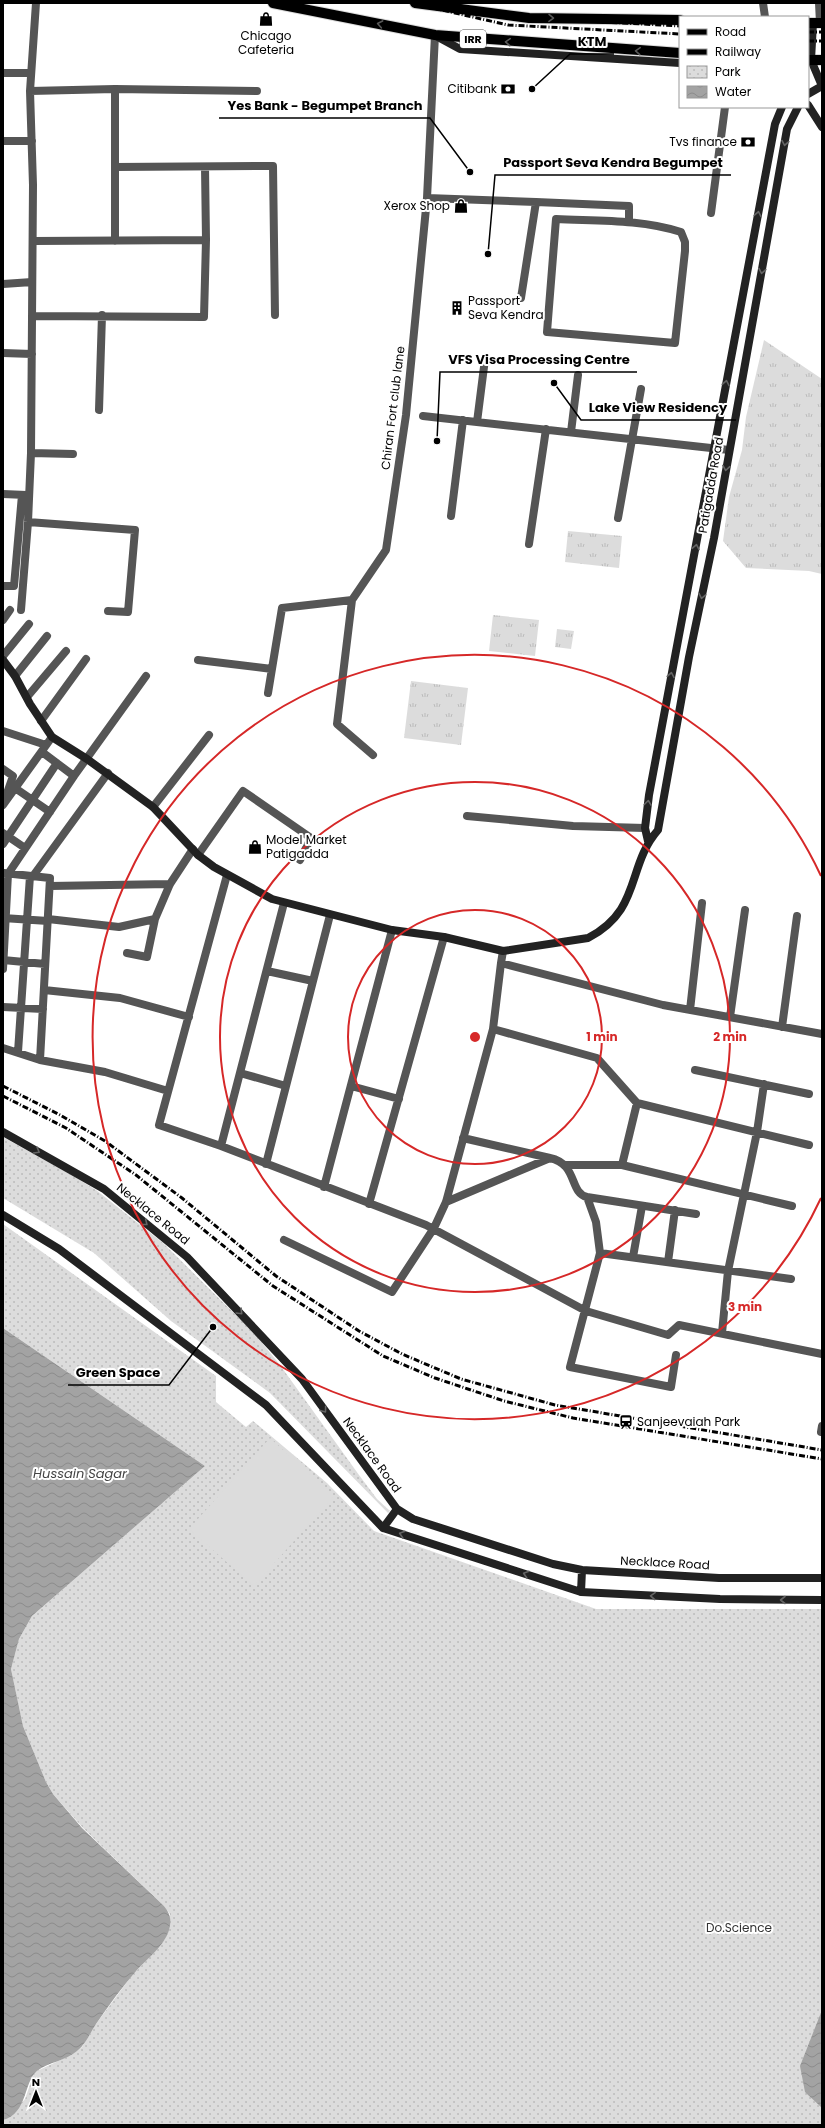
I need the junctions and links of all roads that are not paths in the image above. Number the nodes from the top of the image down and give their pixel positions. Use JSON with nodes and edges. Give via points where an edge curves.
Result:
{"nodes":[{"id":1,"x":36,"y":3,"type":"edge"},
{"id":2,"x":273,"y":3,"type":"edge"},
{"id":3,"x":415,"y":3,"type":"edge"},
{"id":4,"x":763,"y":3,"type":"edge"},
{"id":5,"x":819,"y":3,"type":"edge"},
{"id":6,"x":436,"y":5,"type":"edge"},
{"id":7,"x":765,"y":16,"type":"edge"},
{"id":8,"x":679,"y":20,"type":"edge"},
{"id":9,"x":816,"y":23,"type":"edge"},
{"id":10,"x":435,"y":35,"type":"junction"},
{"id":11,"x":679,"y":53,"type":"edge"},
{"id":12,"x":809,"y":60,"type":"edge"},
{"id":13,"x":822,"y":60,"type":"edge"},
{"id":14,"x":679,"y":62,"type":"edge"},
{"id":15,"x":811,"y":72,"type":"edge"},
{"id":16,"x":3,"y":73,"type":"edge"},
{"id":17,"x":31,"y":73,"type":"junction"},
{"id":18,"x":822,"y":86,"type":"edge"},
{"id":19,"x":115,"y":89,"type":"junction"},
{"id":20,"x":30,"y":91,"type":"junction"},
{"id":21,"x":257,"y":91,"type":"dead end"},
{"id":22,"x":809,"y":93,"type":"edge"},
{"id":23,"x":809,"y":107,"type":"edge"},
{"id":24,"x":725,"y":108,"type":"edge"},
{"id":25,"x":782,"y":108,"type":"edge"},
{"id":26,"x":798,"y":108,"type":"edge"},
{"id":27,"x":775,"y":124,"type":"junction"},
{"id":28,"x":822,"y":127,"type":"edge"},
{"id":29,"x":787,"y":129,"type":"junction"},
{"id":30,"x":3,"y":141,"type":"edge"},
{"id":31,"x":32,"y":141,"type":"junction"},
{"id":32,"x":115,"y":167,"type":"junction"},
{"id":33,"x":205,"y":167,"type":"junction"},
{"id":34,"x":427,"y":198,"type":"junction"},
{"id":35,"x":536,"y":202,"type":"junction"},
{"id":36,"x":616,"y":206,"type":"junction"},
{"id":37,"x":711,"y":213,"type":"dead end"},
{"id":38,"x":614,"y":221,"type":"junction"},
{"id":39,"x":629,"y":222,"type":"junction"},
{"id":40,"x":115,"y":240,"type":"junction"},
{"id":41,"x":206,"y":240,"type":"junction"},
{"id":42,"x":33,"y":241,"type":"junction"},
{"id":43,"x":32,"y":282,"type":"junction"},
{"id":44,"x":3,"y":284,"type":"edge"},
{"id":45,"x":521,"y":298,"type":"dead end"},
{"id":46,"x":102,"y":315,"type":"junction"},
{"id":47,"x":275,"y":315,"type":"dead end"},
{"id":48,"x":32,"y":316,"type":"junction"},
{"id":49,"x":3,"y":353,"type":"edge"},
{"id":50,"x":32,"y":354,"type":"junction"},
{"id":51,"x":485,"y":359,"type":"dead end"},
{"id":52,"x":578,"y":375,"type":"dead end"},
{"id":53,"x":641,"y":389,"type":"dead end"},
{"id":54,"x":99,"y":410,"type":"dead end"},
{"id":55,"x":423,"y":416,"type":"dead end"},
{"id":56,"x":463,"y":420,"type":"junction"},
{"id":57,"x":477,"y":422,"type":"junction"},
{"id":58,"x":546,"y":430,"type":"junction"},
{"id":59,"x":571,"y":432,"type":"junction"},
{"id":60,"x":632,"y":439,"type":"junction"},
{"id":61,"x":714,"y":448,"type":"junction"},
{"id":62,"x":729,"y":450,"type":"junction"},
{"id":63,"x":31,"y":453,"type":"junction"},
{"id":64,"x":73,"y":454,"type":"dead end"},
{"id":65,"x":3,"y":494,"type":"edge"},
{"id":66,"x":25,"y":495,"type":"junction"},
{"id":67,"x":450,"y":516,"type":"dead end"},
{"id":68,"x":618,"y":518,"type":"dead end"},
{"id":69,"x":28,"y":522,"type":"junction"},
{"id":70,"x":529,"y":544,"type":"dead end"},
{"id":71,"x":3,"y":586,"type":"edge"},
{"id":72,"x":14,"y":586,"type":"junction"},
{"id":73,"x":24,"y":587,"type":"junction"},
{"id":74,"x":352,"y":600,"type":"junction"},
{"id":75,"x":10,"y":610,"type":"dead end"},
{"id":76,"x":21,"y":610,"type":"dead end"},
{"id":77,"x":108,"y":611,"type":"dead end"},
{"id":78,"x":3,"y":620,"type":"edge"},
{"id":79,"x":29,"y":624,"type":"dead end"},
{"id":80,"x":47,"y":636,"type":"dead end"},
{"id":81,"x":66,"y":651,"type":"dead end"},
{"id":82,"x":3,"y":656,"type":"edge"},
{"id":83,"x":86,"y":659,"type":"dead end"},
{"id":84,"x":3,"y":660,"type":"edge"},
{"id":85,"x":198,"y":660,"type":"dead end"},
{"id":86,"x":272,"y":669,"type":"junction"},
{"id":87,"x":16,"y":676,"type":"junction"},
{"id":88,"x":146,"y":676,"type":"dead end"},
{"id":89,"x":668,"y":690,"type":"junction"},
{"id":90,"x":268,"y":692,"type":"dead end"},
{"id":91,"x":684,"y":692,"type":"junction"},
{"id":92,"x":27,"y":697,"type":"junction"},
{"id":93,"x":41,"y":721,"type":"junction"},
{"id":94,"x":3,"y":731,"type":"edge"},
{"id":95,"x":209,"y":735,"type":"dead end"},
{"id":96,"x":52,"y":737,"type":"junction"},
{"id":97,"x":44,"y":749,"type":"junction"},
{"id":98,"x":373,"y":755,"type":"dead end"},
{"id":99,"x":87,"y":759,"type":"junction"},
{"id":100,"x":57,"y":763,"type":"junction"},
{"id":101,"x":3,"y":769,"type":"edge"},
{"id":102,"x":108,"y":773,"type":"junction"},
{"id":103,"x":74,"y":776,"type":"junction"},
{"id":104,"x":15,"y":788,"type":"junction"},
{"id":105,"x":32,"y":800,"type":"junction"},
{"id":106,"x":3,"y":804,"type":"edge"},
{"id":107,"x":153,"y":807,"type":"junction"},
{"id":108,"x":50,"y":812,"type":"junction"},
{"id":109,"x":467,"y":816,"type":"dead end"},
{"id":110,"x":645,"y":828,"type":"junction"},
{"id":111,"x":6,"y":835,"type":"edge"},
{"id":112,"x":648,"y":841,"type":"junction"},
{"id":113,"x":3,"y":844,"type":"edge"},
{"id":114,"x":25,"y":848,"type":"junction"},
{"id":115,"x":196,"y":852,"type":"junction"},
{"id":116,"x":300,"y":860,"type":"dead end"},
{"id":117,"x":6,"y":873,"type":"edge"},
{"id":118,"x":227,"y":875,"type":"junction"},
{"id":119,"x":32,"y":876,"type":"junction"},
{"id":120,"x":170,"y":884,"type":"junction"},
{"id":121,"x":50,"y":886,"type":"junction"},
{"id":122,"x":284,"y":903,"type":"junction"},
{"id":123,"x":702,"y":903,"type":"dead end"},
{"id":124,"x":746,"y":910,"type":"dead end"},
{"id":125,"x":330,"y":915,"type":"junction"},
{"id":126,"x":797,"y":916,"type":"dead end"},
{"id":127,"x":4,"y":918,"type":"edge"},
{"id":128,"x":27,"y":919,"type":"junction"},
{"id":129,"x":155,"y":919,"type":"junction"},
{"id":130,"x":48,"y":920,"type":"junction"},
{"id":131,"x":392,"y":930,"type":"junction"},
{"id":132,"x":444,"y":937,"type":"junction"},
{"id":133,"x":503,"y":951,"type":"junction"},
{"id":134,"x":127,"y":953,"type":"dead end"},
{"id":135,"x":3,"y":960,"type":"edge"},
{"id":136,"x":24,"y":961,"type":"junction"},
{"id":137,"x":501,"y":963,"type":"junction"},
{"id":138,"x":46,"y":964,"type":"junction"},
{"id":139,"x":3,"y":969,"type":"edge"},
{"id":140,"x":267,"y":970,"type":"junction"},
{"id":141,"x":313,"y":981,"type":"junction"},
{"id":142,"x":44,"y":990,"type":"junction"},
{"id":143,"x":3,"y":1007,"type":"edge"},
{"id":144,"x":21,"y":1008,"type":"junction"},
{"id":145,"x":43,"y":1009,"type":"junction"},
{"id":146,"x":690,"y":1010,"type":"junction"},
{"id":147,"x":189,"y":1017,"type":"junction"},
{"id":148,"x":730,"y":1017,"type":"junction"},
{"id":149,"x":782,"y":1027,"type":"junction"},
{"id":150,"x":493,"y":1029,"type":"junction"},
{"id":151,"x":822,"y":1034,"type":"edge"},
{"id":152,"x":3,"y":1048,"type":"edge"},
{"id":153,"x":18,"y":1052,"type":"junction"},
{"id":154,"x":40,"y":1060,"type":"junction"},
{"id":155,"x":695,"y":1070,"type":"dead end"},
{"id":156,"x":240,"y":1073,"type":"junction"},
{"id":157,"x":764,"y":1084,"type":"junction"},
{"id":158,"x":286,"y":1086,"type":"junction"},
{"id":159,"x":351,"y":1086,"type":"junction"},
{"id":160,"x":168,"y":1091,"type":"junction"},
{"id":161,"x":809,"y":1094,"type":"dead end"},
{"id":162,"x":399,"y":1099,"type":"junction"},
{"id":163,"x":637,"y":1103,"type":"junction"},
{"id":164,"x":3,"y":1132,"type":"edge"},
{"id":165,"x":757,"y":1132,"type":"junction"},
{"id":166,"x":463,"y":1138,"type":"junction"},
{"id":167,"x":809,"y":1145,"type":"dead end"},
{"id":168,"x":221,"y":1146,"type":"junction"},
{"id":169,"x":550,"y":1158,"type":"junction"},
{"id":170,"x":266,"y":1164,"type":"junction"},
{"id":171,"x":566,"y":1165,"type":"junction"},
{"id":172,"x":622,"y":1165,"type":"junction"},
{"id":173,"x":324,"y":1187,"type":"junction"},
{"id":174,"x":743,"y":1194,"type":"junction"},
{"id":175,"x":587,"y":1197,"type":"junction"},
{"id":176,"x":446,"y":1202,"type":"junction"},
{"id":177,"x":369,"y":1204,"type":"junction"},
{"id":178,"x":642,"y":1206,"type":"junction"},
{"id":179,"x":792,"y":1206,"type":"dead end"},
{"id":180,"x":675,"y":1210,"type":"junction"},
{"id":181,"x":696,"y":1214,"type":"dead end"},
{"id":182,"x":3,"y":1215,"type":"edge"},
{"id":183,"x":434,"y":1228,"type":"junction"},
{"id":184,"x":284,"y":1240,"type":"dead end"},
{"id":185,"x":600,"y":1253,"type":"junction"},
{"id":186,"x":633,"y":1257,"type":"junction"},
{"id":187,"x":668,"y":1262,"type":"junction"},
{"id":188,"x":728,"y":1271,"type":"junction"},
{"id":189,"x":791,"y":1279,"type":"dead end"},
{"id":190,"x":586,"y":1311,"type":"junction"},
{"id":191,"x":722,"y":1334,"type":"junction"},
{"id":192,"x":822,"y":1354,"type":"edge"},
{"id":193,"x":676,"y":1355,"type":"dead end"},
{"id":194,"x":397,"y":1509,"type":"junction"},
{"id":195,"x":383,"y":1528,"type":"junction"},
{"id":196,"x":582,"y":1570,"type":"junction"},
{"id":197,"x":822,"y":1578,"type":"edge"},
{"id":198,"x":580,"y":1592,"type":"junction"},
{"id":199,"x":822,"y":1600,"type":"edge"}],
"edges":[{"from":1,"to":17,"type":"street"},
{"from":10,"to":2,"type":"main road","number":"IRR","one_way":true},
{"from":3,"to":6,"type":"main road","number":"IRR"},
{"from":4,"to":7,"type":"street"},
{"from":5,"to":9,"type":"street"},
{"from":6,"to":8,"type":"main road","number":"IRR","one_way":true,"via":[[529,18]]},
{"from":9,"to":12,"type":"street"},
{"from":11,"to":10,"type":"main road","number":"IRR","one_way":true},
{"from":10,"to":14,"type":"street","via":[[460,49]]},
{"from":10,"to":34,"type":"street","name":"Chiran Fort club lane"},
{"from":12,"to":13,"type":"main road"},
{"from":12,"to":15,"type":"street"},
{"from":15,"to":18,"type":"street"},
{"from":16,"to":17,"type":"street"},
{"from":17,"to":20,"type":"street"},
{"from":18,"to":22,"type":"street"},
{"from":19,"to":20,"type":"street"},
{"from":19,"to":21,"type":"street"},
{"from":19,"to":32,"type":"street"},
{"from":20,"to":31,"type":"street"},
{"from":23,"to":28,"type":"street"},
{"from":24,"to":37,"type":"street"},
{"from":25,"to":27,"type":"street","name":"Patigadda Road"},
{"from":26,"to":29,"type":"street","name":"Patigadda Road"},
{"from":27,"to":29,"type":"street"},
{"from":61,"to":27,"type":"street","name":"Patigadda Road","one_way":true},
{"from":29,"to":62,"type":"street","name":"Patigadda Road","one_way":true},
{"from":30,"to":31,"type":"street"},
{"from":31,"to":42,"type":"street"},
{"from":32,"to":33,"type":"street"},
{"from":32,"to":40,"type":"street"},
{"from":33,"to":41,"type":"street"},
{"from":33,"to":47,"type":"street","via":[[273,166]]},
{"from":34,"to":35,"type":"street","via":[[485,203]]},
{"from":34,"to":74,"type":"street","name":"Chiran Fort club lane","via":[[406,415],[386,550]]},
{"from":35,"to":36,"type":"street"},
{"from":35,"to":45,"type":"street"},
{"from":36,"to":38,"type":"street"},
{"from":36,"to":39,"type":"street","via":[[629,206]]},
{"from":38,"to":39,"type":"street"},
{"from":38,"to":39,"type":"street","via":[[556,219],[547,332],[675,343],[685,242],[681,232]]},
{"from":40,"to":41,"type":"street"},
{"from":40,"to":42,"type":"street"},
{"from":41,"to":46,"type":"street","via":[[204,317]]},
{"from":42,"to":43,"type":"street"},
{"from":43,"to":44,"type":"street"},
{"from":43,"to":48,"type":"street"},
{"from":46,"to":48,"type":"street"},
{"from":46,"to":54,"type":"street"},
{"from":48,"to":50,"type":"street"},
{"from":49,"to":50,"type":"street"},
{"from":50,"to":63,"type":"street"},
{"from":51,"to":57,"type":"street"},
{"from":52,"to":59,"type":"street"},
{"from":53,"to":60,"type":"street"},
{"from":55,"to":56,"type":"street"},
{"from":56,"to":57,"type":"street"},
{"from":56,"to":67,"type":"street"},
{"from":57,"to":58,"type":"street"},
{"from":58,"to":59,"type":"street"},
{"from":58,"to":70,"type":"street"},
{"from":59,"to":60,"type":"street"},
{"from":60,"to":61,"type":"street"},
{"from":60,"to":68,"type":"street"},
{"from":61,"to":62,"type":"street"},
{"from":89,"to":61,"type":"street","name":"Patigadda Road","one_way":true},
{"from":62,"to":91,"type":"street","name":"Patigadda Road","one_way":true},
{"from":63,"to":64,"type":"street"},
{"from":63,"to":66,"type":"street"},
{"from":65,"to":66,"type":"street"},
{"from":66,"to":69,"type":"street"},
{"from":66,"to":72,"type":"street"},
{"from":69,"to":73,"type":"street"},
{"from":69,"to":77,"type":"street","via":[[135,530],[128,612]]},
{"from":71,"to":72,"type":"street"},
{"from":72,"to":73,"type":"street"},
{"from":73,"to":76,"type":"street"},
{"from":74,"to":86,"type":"street","via":[[282,608]]},
{"from":74,"to":98,"type":"street","name":"Chiran Fort club lane","via":[[337,724]]},
{"from":75,"to":78,"type":"street"},
{"from":79,"to":82,"type":"street"},
{"from":80,"to":87,"type":"street"},
{"from":81,"to":92,"type":"street"},
{"from":83,"to":93,"type":"street"},
{"from":84,"to":87,"type":"street"},
{"from":85,"to":86,"type":"street"},
{"from":86,"to":90,"type":"street"},
{"from":87,"to":92,"type":"street"},
{"from":88,"to":99,"type":"street"},
{"from":89,"to":91,"type":"street"},
{"from":110,"to":89,"type":"street","name":"Patigadda Road","one_way":true},
{"from":91,"to":112,"type":"street","name":"Patigadda Road","via":[[658,830]]},
{"from":92,"to":93,"type":"street"},
{"from":93,"to":96,"type":"street"},
{"from":94,"to":97,"type":"street"},
{"from":95,"to":107,"type":"street"},
{"from":96,"to":97,"type":"street"},
{"from":96,"to":99,"type":"street"},
{"from":97,"to":100,"type":"street"},
{"from":97,"to":104,"type":"street"},
{"from":99,"to":102,"type":"street"},
{"from":99,"to":103,"type":"street"},
{"from":100,"to":103,"type":"street"},
{"from":100,"to":105,"type":"street"},
{"from":101,"to":106,"type":"street","via":[[13,776]]},
{"from":102,"to":107,"type":"street"},
{"from":102,"to":119,"type":"street"},
{"from":103,"to":108,"type":"street"},
{"from":104,"to":105,"type":"street"},
{"from":104,"to":106,"type":"street"},
{"from":105,"to":108,"type":"street"},
{"from":105,"to":111,"type":"street"},
{"from":107,"to":115,"type":"street"},
{"from":108,"to":114,"type":"street"},
{"from":109,"to":110,"type":"street","via":[[573,826]]},
{"from":110,"to":112,"type":"street","name":"Patigadda Road"},
{"from":111,"to":113,"type":"street"},
{"from":111,"to":114,"type":"street"},
{"from":112,"to":133,"type":"street","name":"Patigadda Road","via":[[629,895],[620,911],[598,932],[588,938]]},
{"from":114,"to":117,"type":"street"},
{"from":115,"to":116,"type":"street","via":[[243,791],[311,838]]},
{"from":115,"to":118,"type":"street"},
{"from":115,"to":120,"type":"street"},
{"from":117,"to":119,"type":"street"},
{"from":117,"to":127,"type":"street"},
{"from":118,"to":122,"type":"street"},
{"from":118,"to":147,"type":"street"},
{"from":119,"to":121,"type":"street","via":[[50,878]]},
{"from":119,"to":128,"type":"street"},
{"from":120,"to":121,"type":"street"},
{"from":120,"to":129,"type":"street"},
{"from":121,"to":130,"type":"street"},
{"from":122,"to":125,"type":"street"},
{"from":122,"to":140,"type":"street"},
{"from":123,"to":146,"type":"street"},
{"from":124,"to":148,"type":"street"},
{"from":125,"to":131,"type":"street"},
{"from":125,"to":141,"type":"street"},
{"from":126,"to":149,"type":"street"},
{"from":127,"to":128,"type":"street"},
{"from":127,"to":135,"type":"street"},
{"from":128,"to":130,"type":"street"},
{"from":128,"to":136,"type":"street"},
{"from":129,"to":130,"type":"street","via":[[119,927]]},
{"from":129,"to":134,"type":"street","via":[[147,957]]},
{"from":130,"to":138,"type":"street"},
{"from":131,"to":132,"type":"street"},
{"from":131,"to":159,"type":"street"},
{"from":132,"to":133,"type":"street"},
{"from":132,"to":162,"type":"street"},
{"from":133,"to":137,"type":"street"},
{"from":135,"to":136,"type":"street"},
{"from":135,"to":139,"type":"street"},
{"from":136,"to":138,"type":"street"},
{"from":136,"to":144,"type":"street"},
{"from":137,"to":146,"type":"street"},
{"from":137,"to":150,"type":"street"},
{"from":138,"to":142,"type":"street"},
{"from":140,"to":141,"type":"street"},
{"from":140,"to":156,"type":"street"},
{"from":141,"to":158,"type":"street"},
{"from":142,"to":145,"type":"street"},
{"from":142,"to":147,"type":"street","via":[[120,998]]},
{"from":143,"to":144,"type":"street"},
{"from":144,"to":145,"type":"street"},
{"from":144,"to":153,"type":"street"},
{"from":145,"to":154,"type":"street"},
{"from":146,"to":148,"type":"street"},
{"from":147,"to":160,"type":"street"},
{"from":148,"to":149,"type":"street"},
{"from":149,"to":151,"type":"street"},
{"from":150,"to":163,"type":"street","via":[[597,1058]]},
{"from":150,"to":166,"type":"street"},
{"from":152,"to":153,"type":"street"},
{"from":153,"to":154,"type":"street"},
{"from":154,"to":160,"type":"street","via":[[105,1072]]},
{"from":155,"to":157,"type":"street"},
{"from":156,"to":158,"type":"street"},
{"from":156,"to":168,"type":"street"},
{"from":157,"to":161,"type":"street"},
{"from":157,"to":165,"type":"street"},
{"from":158,"to":170,"type":"street"},
{"from":159,"to":162,"type":"street"},
{"from":159,"to":173,"type":"street"},
{"from":160,"to":168,"type":"street","via":[[160,1126]]},
{"from":162,"to":177,"type":"street"},
{"from":163,"to":165,"type":"street"},
{"from":163,"to":172,"type":"street"},
{"from":164,"to":194,"type":"street","name":"Necklace Road","one_way":true,"via":[[104,1189],[187,1257],[302,1379]]},
{"from":165,"to":167,"type":"street"},
{"from":165,"to":174,"type":"street"},
{"from":166,"to":169,"type":"street"},
{"from":166,"to":176,"type":"street"},
{"from":168,"to":170,"type":"street"},
{"from":169,"to":171,"type":"street"},
{"from":169,"to":176,"type":"street"},
{"from":170,"to":173,"type":"street"},
{"from":171,"to":172,"type":"street"},
{"from":171,"to":175,"type":"street","via":[[579,1193]]},
{"from":172,"to":174,"type":"street"},
{"from":173,"to":177,"type":"street"},
{"from":174,"to":179,"type":"street"},
{"from":174,"to":188,"type":"street"},
{"from":175,"to":178,"type":"street"},
{"from":175,"to":185,"type":"street","via":[[596,1222]]},
{"from":176,"to":183,"type":"street"},
{"from":177,"to":183,"type":"street"},
{"from":178,"to":180,"type":"street"},
{"from":178,"to":186,"type":"street"},
{"from":180,"to":181,"type":"street"},
{"from":180,"to":187,"type":"street"},
{"from":182,"to":195,"type":"street","via":[[59,1249],[266,1405]]},
{"from":183,"to":184,"type":"street","via":[[392,1292]]},
{"from":183,"to":190,"type":"street"},
{"from":185,"to":186,"type":"street"},
{"from":185,"to":190,"type":"street"},
{"from":186,"to":187,"type":"street"},
{"from":187,"to":188,"type":"street"},
{"from":188,"to":189,"type":"street"},
{"from":188,"to":191,"type":"street"},
{"from":190,"to":191,"type":"street","via":[[668,1335],[679,1325]]},
{"from":190,"to":193,"type":"street","via":[[570,1367],[670,1387]]},
{"from":191,"to":192,"type":"street"},
{"from":194,"to":195,"type":"street"},
{"from":194,"to":196,"type":"street","name":"Necklace Road","via":[[413,1519],[454,1533],[553,1564]]},
{"from":198,"to":195,"type":"street","one_way":true},
{"from":196,"to":197,"type":"street","name":"Necklace Road","via":[[719,1578]]},
{"from":196,"to":198,"type":"street"},
{"from":199,"to":198,"type":"street","one_way":true,"via":[[720,1600]]}]}
